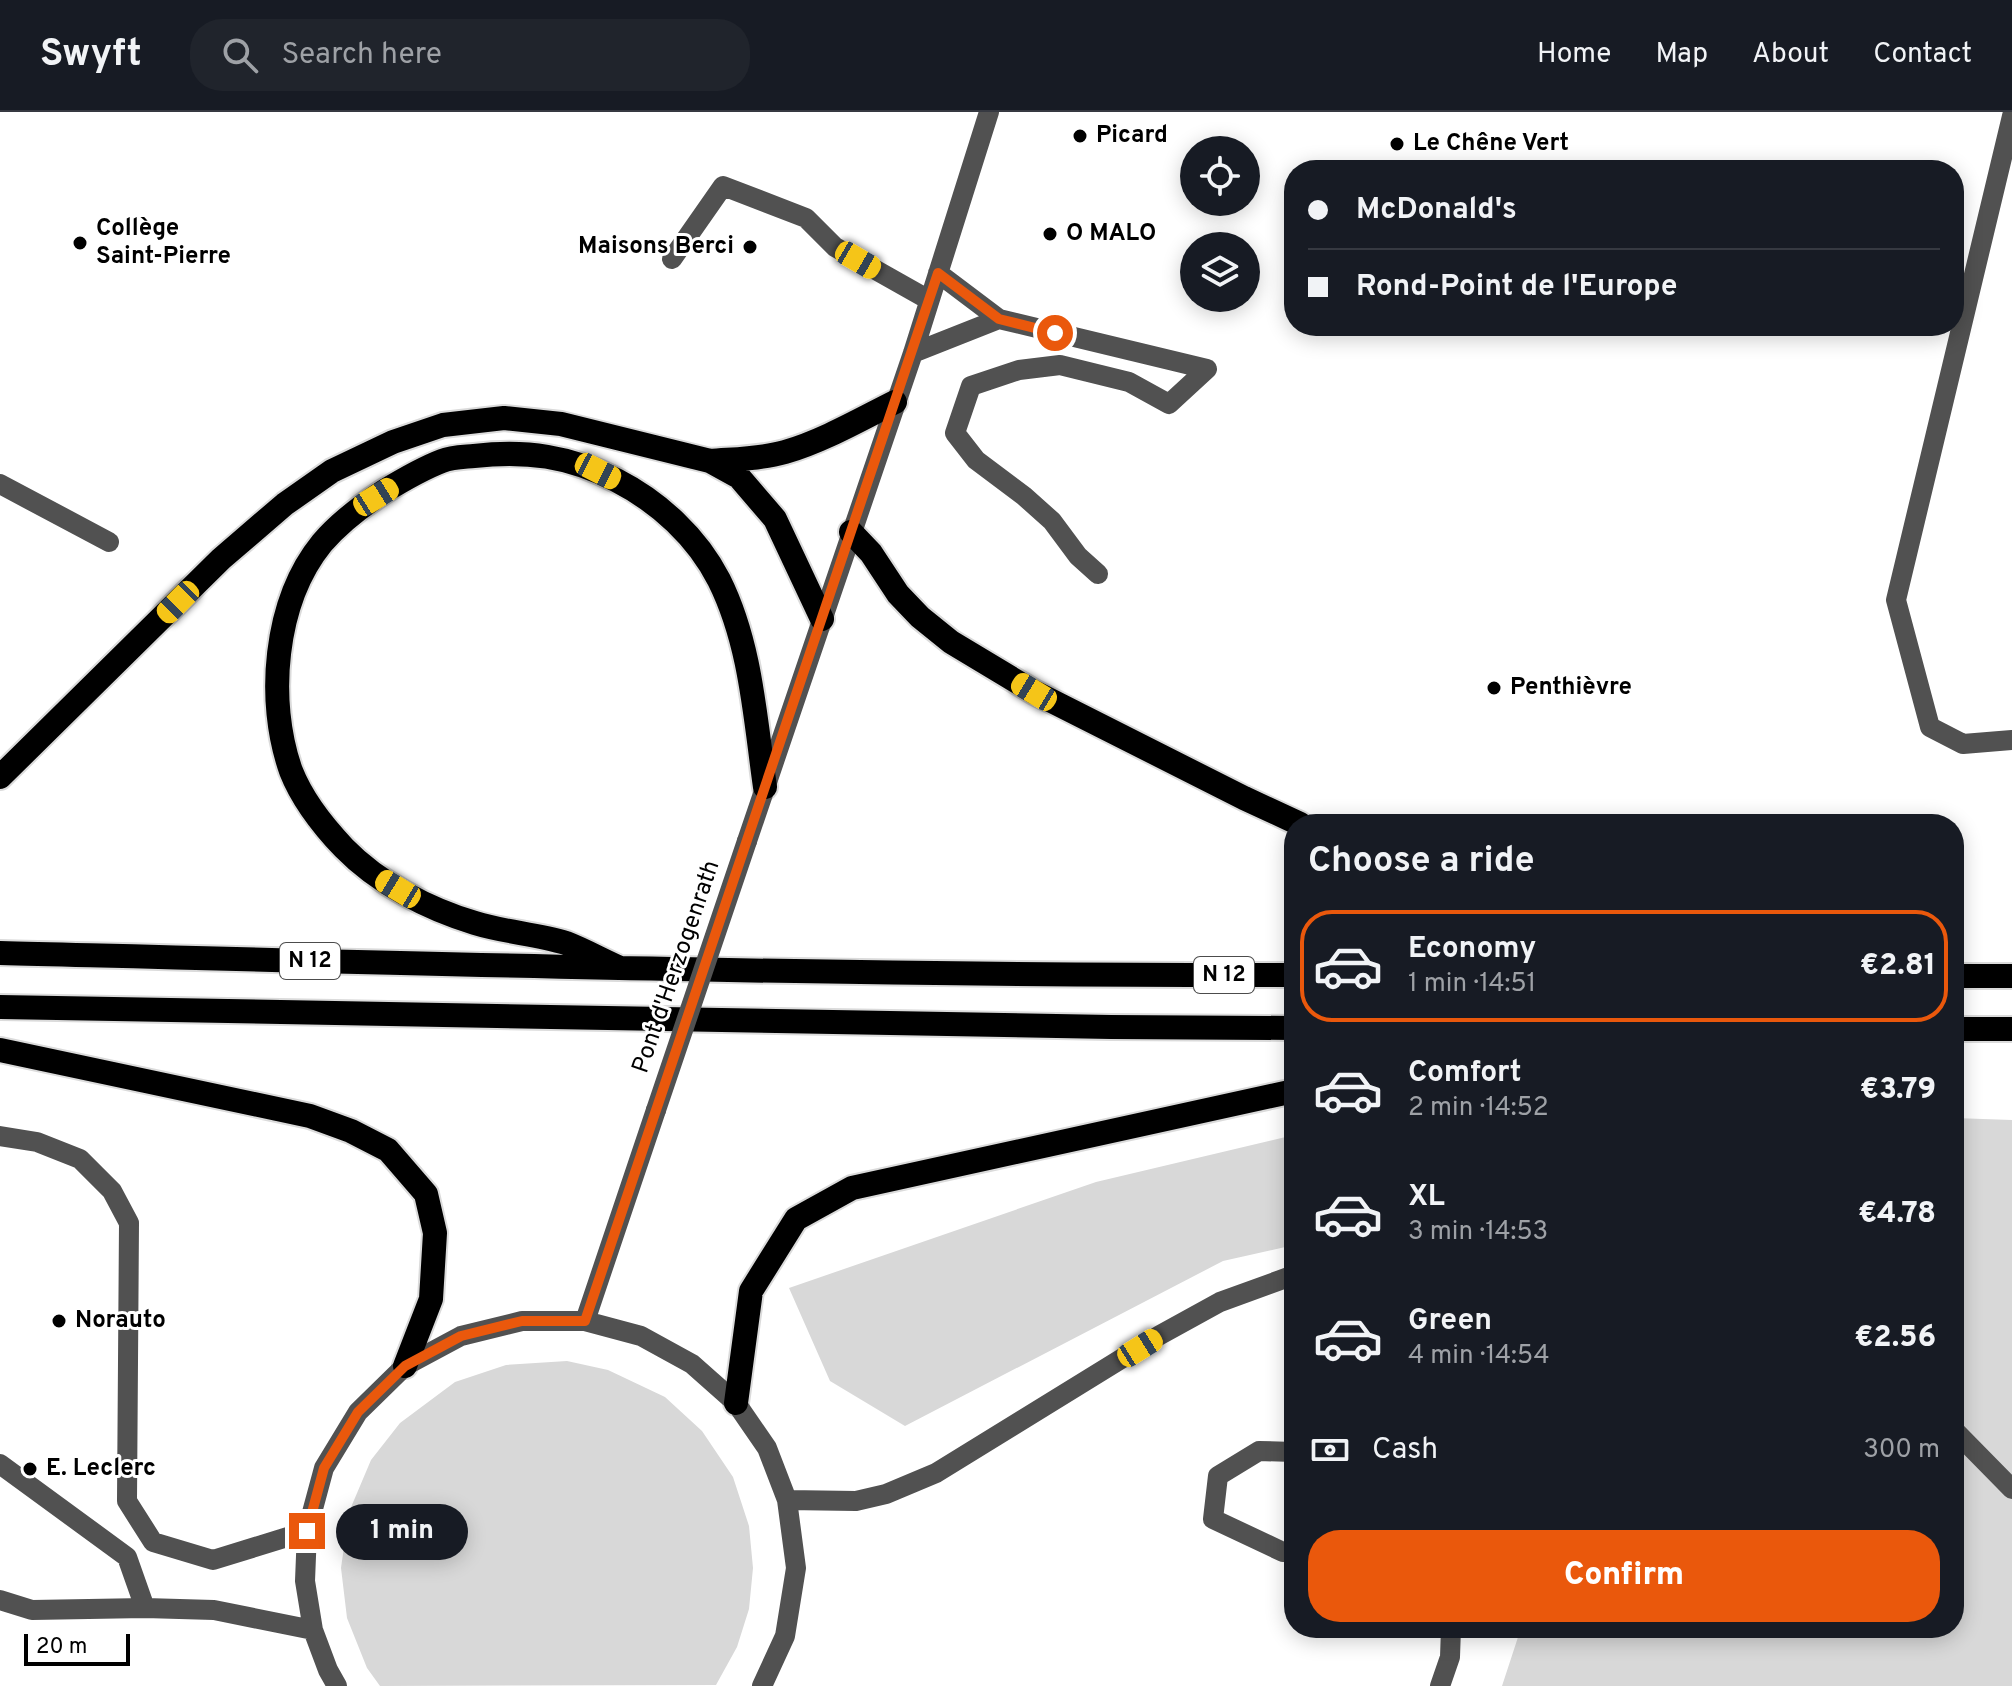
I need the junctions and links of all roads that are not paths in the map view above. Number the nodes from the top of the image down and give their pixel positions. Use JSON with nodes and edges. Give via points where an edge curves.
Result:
{"nodes":[{"id":1,"x":989,"y":112,"type":"edge"},
{"id":2,"x":2012,"y":116,"type":"edge"},
{"id":3,"x":672,"y":259,"type":"dead end"},
{"id":4,"x":938,"y":273,"type":"junction"},
{"id":5,"x":929,"y":300,"type":"junction"},
{"id":6,"x":1964,"y":316,"type":"edge"},
{"id":7,"x":999,"y":319,"type":"junction"},
{"id":8,"x":1959,"y":336,"type":"edge"},
{"id":9,"x":913,"y":353,"type":"junction"},
{"id":10,"x":895,"y":402,"type":"junction"},
{"id":11,"x":710,"y":461,"type":"junction"},
{"id":12,"x":0,"y":484,"type":"edge"},
{"id":13,"x":851,"y":532,"type":"junction"},
{"id":14,"x":109,"y":542,"type":"dead end"},
{"id":15,"x":1098,"y":574,"type":"dead end"},
{"id":16,"x":822,"y":619,"type":"junction"},
{"id":17,"x":2012,"y":740,"type":"edge"},
{"id":18,"x":0,"y":777,"type":"edge"},
{"id":19,"x":765,"y":787,"type":"junction"},
{"id":20,"x":1284,"y":817,"type":"edge"},
{"id":21,"x":0,"y":953,"type":"edge"},
{"id":22,"x":620,"y":968,"type":"junction"},
{"id":23,"x":1284,"y":975,"type":"edge"},
{"id":24,"x":1964,"y":976,"type":"edge"},
{"id":25,"x":2012,"y":976,"type":"edge"},
{"id":26,"x":0,"y":1007,"type":"edge"},
{"id":27,"x":1284,"y":1028,"type":"edge"},
{"id":28,"x":1964,"y":1029,"type":"edge"},
{"id":29,"x":2012,"y":1029,"type":"edge"},
{"id":30,"x":0,"y":1050,"type":"edge"},
{"id":31,"x":1284,"y":1093,"type":"edge"},
{"id":32,"x":0,"y":1136,"type":"edge"},
{"id":33,"x":1284,"y":1279,"type":"edge"},
{"id":34,"x":585,"y":1321,"type":"junction"},
{"id":35,"x":405,"y":1366,"type":"junction"},
{"id":36,"x":736,"y":1403,"type":"junction"},
{"id":37,"x":1964,"y":1440,"type":"edge"},
{"id":38,"x":1284,"y":1452,"type":"edge"},
{"id":39,"x":0,"y":1464,"type":"edge"},
{"id":40,"x":2012,"y":1489,"type":"edge"},
{"id":41,"x":787,"y":1500,"type":"junction"},
{"id":42,"x":307,"y":1531,"type":"junction"},
{"id":43,"x":1284,"y":1552,"type":"edge"},
{"id":44,"x":0,"y":1600,"type":"edge"},
{"id":45,"x":145,"y":1608,"type":"junction"},
{"id":46,"x":313,"y":1630,"type":"junction"},
{"id":47,"x":1451,"y":1638,"type":"edge"},
{"id":48,"x":337,"y":1686,"type":"edge"},
{"id":49,"x":762,"y":1686,"type":"edge"},
{"id":50,"x":1440,"y":1686,"type":"edge"}],
"edges":[{"from":1,"to":4,"type":"street","name":"Pont d'Herzogenrath"},
{"from":2,"to":6,"type":"street"},
{"from":3,"to":5,"type":"street","via":[[723,186],[806,218],[835,247]]},
{"from":4,"to":5,"type":"street","name":"Pont d'Herzogenrath"},
{"from":4,"to":7,"type":"street"},
{"from":5,"to":9,"type":"street","name":"Pont d'Herzogenrath"},
{"from":7,"to":9,"type":"street"},
{"from":7,"to":15,"type":"street","via":[[1207,369],[1169,404],[1129,382],[1060,365],[1019,370],[971,386],[955,433],[976,460],[1052,521]]},
{"from":8,"to":17,"type":"street","via":[[1896,600],[1930,727],[1963,744]]},
{"from":9,"to":10,"type":"street","name":"Pont d'Herzogenrath"},
{"from":10,"to":11,"type":"highway","via":[[785,452]]},
{"from":10,"to":13,"type":"street","name":"Pont d'Herzogenrath"},
{"from":11,"to":16,"type":"highway","via":[[739,477],[775,519]]},
{"from":11,"to":18,"type":"highway","via":[[561,424],[504,418],[443,425],[393,442],[332,471],[285,504],[221,559]]},
{"from":12,"to":14,"type":"street"},
{"from":13,"to":16,"type":"street","name":"Pont d'Herzogenrath"},
{"from":13,"to":20,"type":"highway","via":[[898,594],[951,642],[1034,692]]},
{"from":16,"to":19,"type":"street","name":"Pont d'Herzogenrath"},
{"from":19,"to":22,"type":"highway","via":[[746,657],[718,577],[669,515],[631,487],[549,456],[501,453],[445,460],[352,512],[321,545],[297,584],[277,669],[278,721],[292,772],[314,813],[366,867],[420,902],[474,923],[566,943]]},
{"from":19,"to":34,"type":"street","name":"Pont d'Herzogenrath","bridge":true},
{"from":21,"to":22,"type":"highway","number":"N 12"},
{"from":22,"to":23,"type":"highway","number":"N 12"},
{"from":24,"to":25,"type":"highway"},
{"from":26,"to":27,"type":"highway","number":"N 12"},
{"from":28,"to":29,"type":"highway"},
{"from":30,"to":35,"type":"highway","via":[[310,1116],[388,1150],[426,1194],[435,1233],[431,1299]]},
{"from":31,"to":36,"type":"highway","via":[[852,1188],[796,1219],[751,1291]]},
{"from":32,"to":42,"type":"street","via":[[37,1142],[80,1159],[112,1191],[129,1223],[127,1501],[153,1542],[213,1560]]},
{"from":33,"to":41,"type":"street","via":[[1220,1302],[1160,1335],[936,1473],[856,1501]]},
{"from":34,"to":35,"type":"street","via":[[506,1324],[461,1336]]},
{"from":34,"to":36,"type":"street","via":[[641,1336],[692,1364]]},
{"from":35,"to":42,"type":"street","via":[[358,1412],[324,1468]]},
{"from":36,"to":41,"type":"street","via":[[767,1448]]},
{"from":37,"to":40,"type":"street"},
{"from":38,"to":43,"type":"street","via":[[1259,1451],[1218,1476],[1213,1519]]},
{"from":39,"to":45,"type":"street","via":[[127,1557]]},
{"from":41,"to":49,"type":"street","via":[[796,1568],[785,1636]]},
{"from":42,"to":46,"type":"street","via":[[305,1581]]},
{"from":44,"to":45,"type":"street","via":[[32,1610]]},
{"from":45,"to":46,"type":"street","via":[[214,1610]]},
{"from":46,"to":48,"type":"street"},
{"from":47,"to":50,"type":"street"}]}
